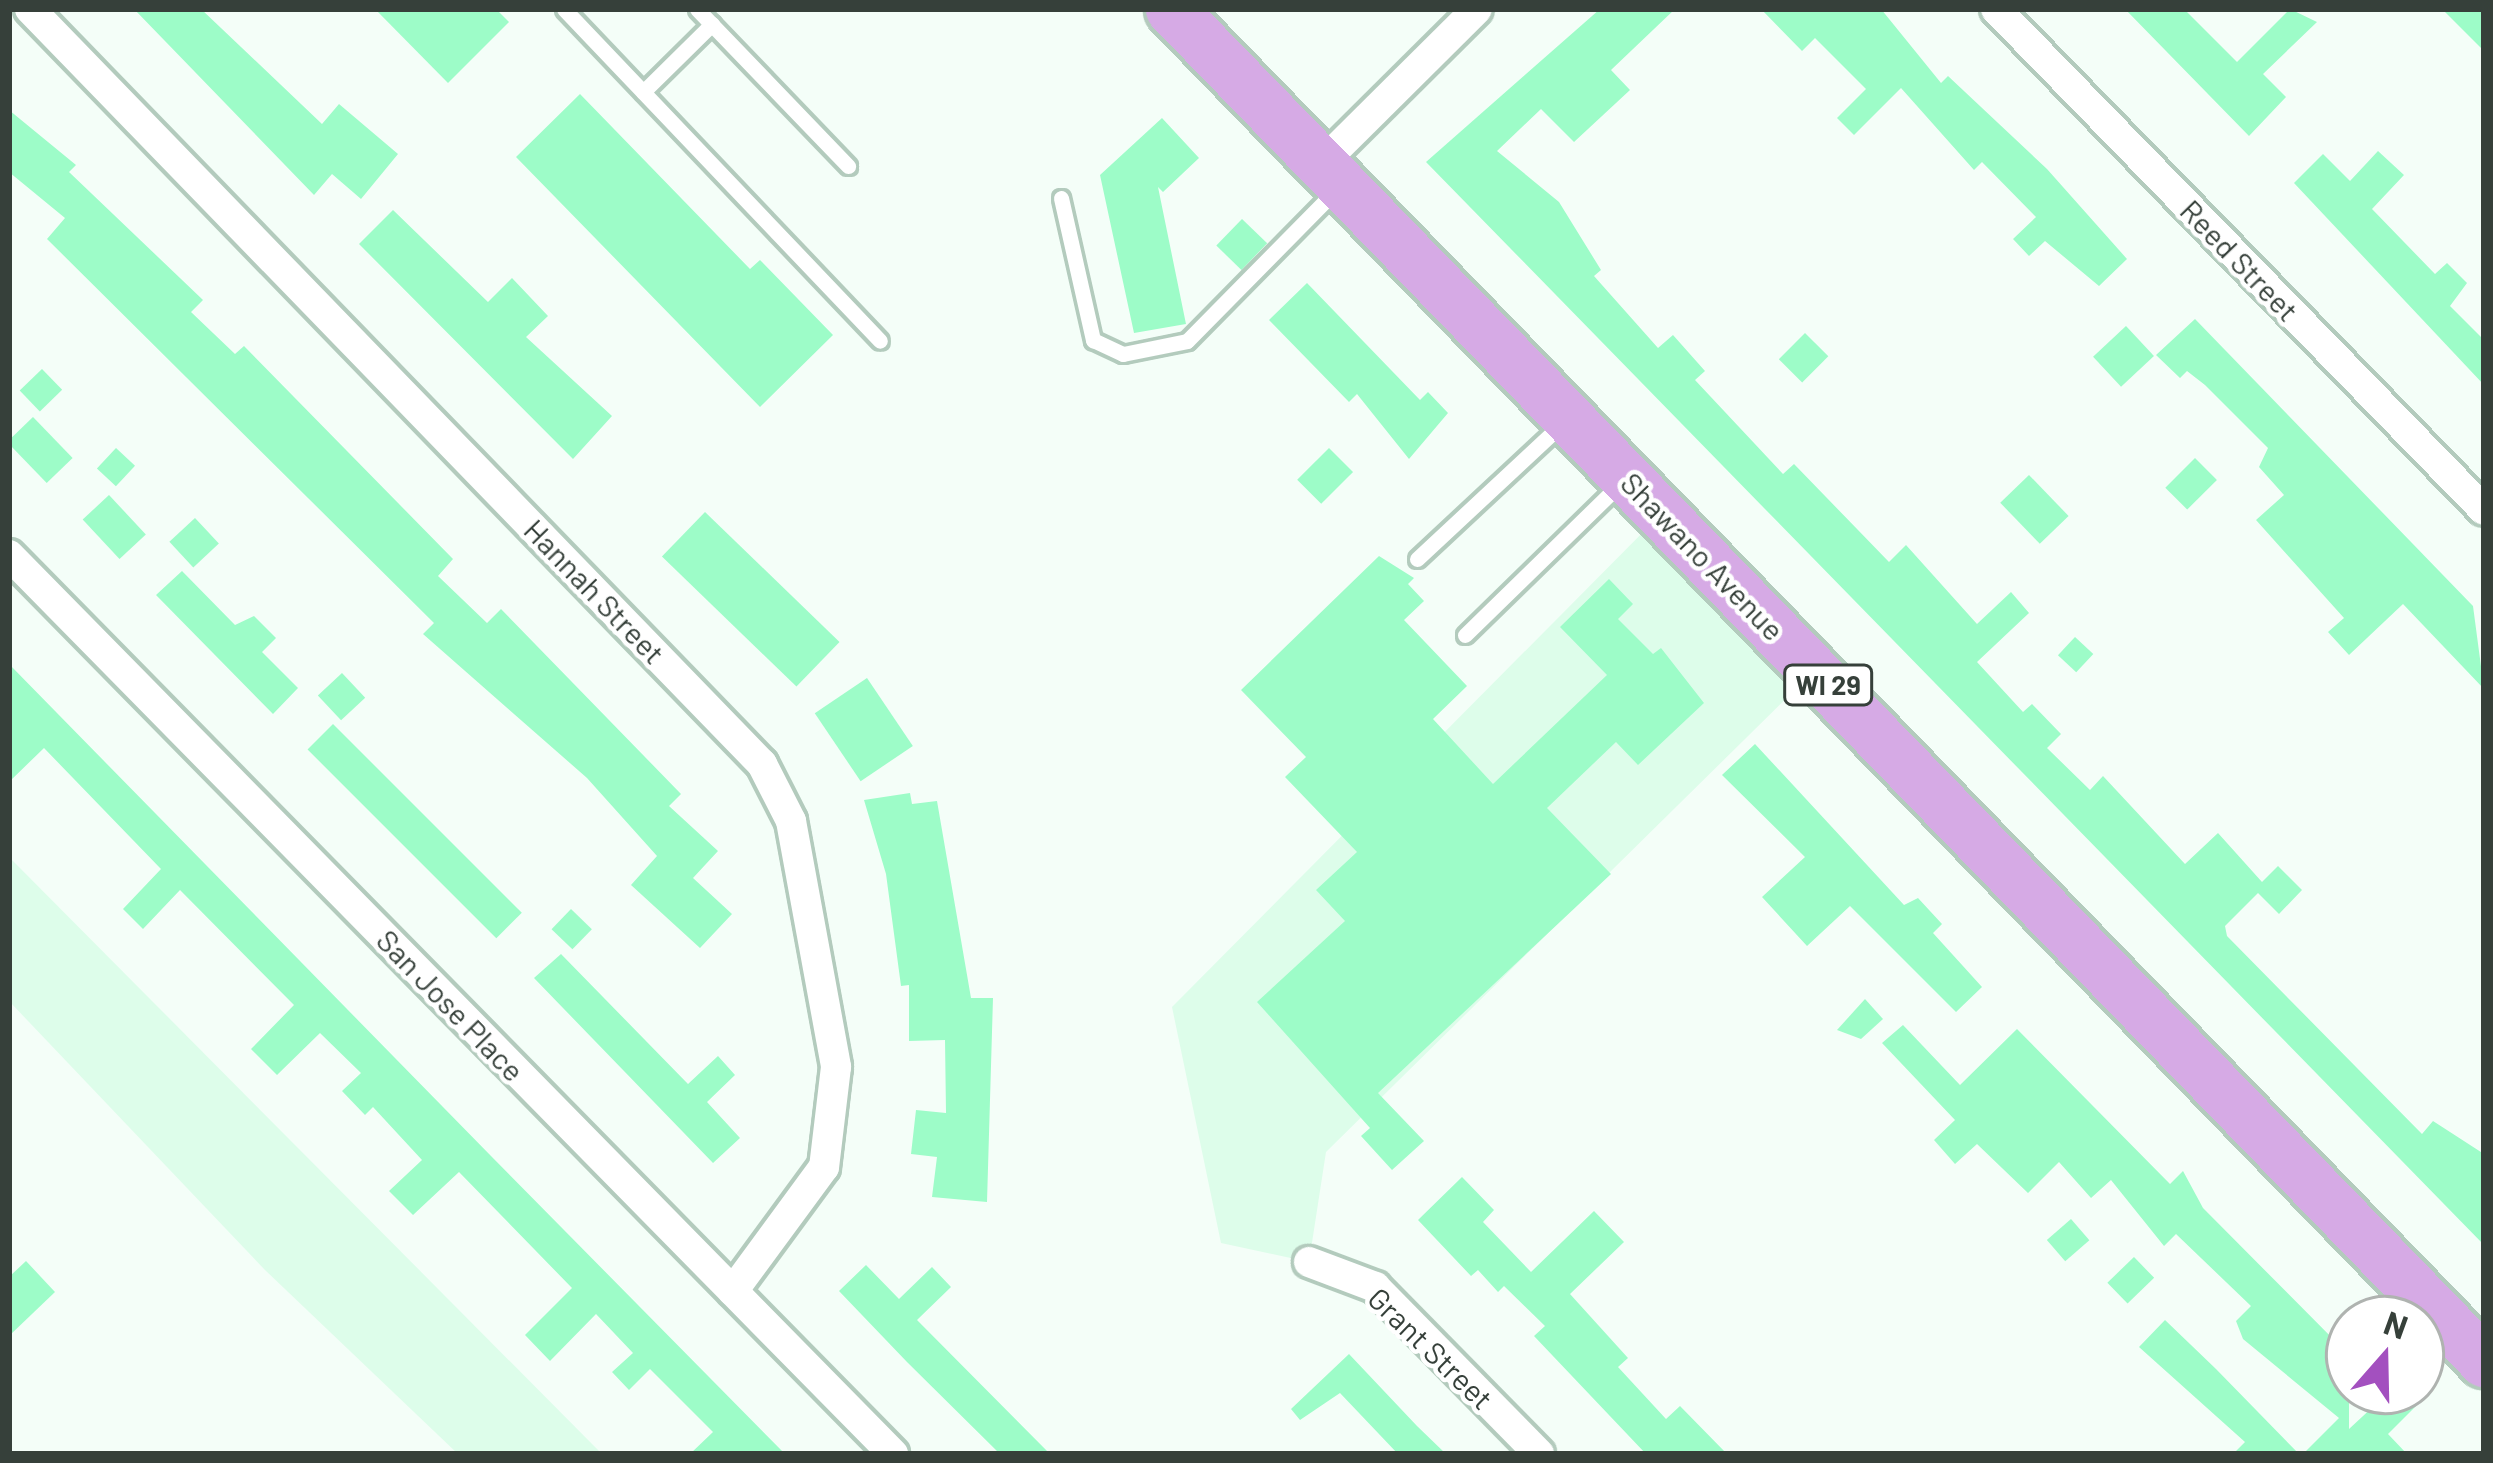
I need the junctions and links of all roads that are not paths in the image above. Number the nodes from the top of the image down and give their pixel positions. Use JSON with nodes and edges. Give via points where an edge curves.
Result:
{"nodes":[{"id":1,"x":30,"y":9,"type":"edge"},
{"id":2,"x":565,"y":9,"type":"edge"},
{"id":3,"x":697,"y":9,"type":"edge"},
{"id":4,"x":1171,"y":9,"type":"edge"},
{"id":5,"x":1477,"y":9,"type":"edge"},
{"id":6,"x":1996,"y":9,"type":"edge"},
{"id":7,"x":712,"y":24,"type":"junction"},
{"id":8,"x":644,"y":92,"type":"junction"},
{"id":9,"x":848,"y":166,"type":"dead end"},
{"id":10,"x":1332,"y":173,"type":"junction"},
{"id":11,"x":1061,"y":198,"type":"dead end"},
{"id":12,"x":880,"y":341,"type":"dead end"},
{"id":13,"x":1569,"y":418,"type":"junction"},
{"id":14,"x":1627,"y":477,"type":"junction"},
{"id":15,"x":2484,"y":510,"type":"edge"},
{"id":16,"x":9,"y":555,"type":"edge"},
{"id":17,"x":1417,"y":559,"type":"dead end"},
{"id":18,"x":1465,"y":635,"type":"dead end"},
{"id":19,"x":1309,"y":1262,"type":"dead end"},
{"id":20,"x":733,"y":1292,"type":"junction"},
{"id":21,"x":2484,"y":1361,"type":"edge"},
{"id":22,"x":893,"y":1454,"type":"edge"},
{"id":23,"x":1539,"y":1454,"type":"edge"}],
"edges":[{"from":1,"to":20,"type":"street","name":"Hannah Street","via":[[763,764],[791,821],[836,1067],[824,1167]]},
{"from":2,"to":8,"type":"lane"},
{"from":3,"to":7,"type":"lane"},
{"from":4,"to":10,"type":"main road","name":"Shawano Avenue","number":"WI 29"},
{"from":5,"to":10,"type":"street"},
{"from":6,"to":15,"type":"street","name":"Reed Street"},
{"from":7,"to":8,"type":"lane"},
{"from":7,"to":9,"type":"lane"},
{"from":8,"to":12,"type":"lane"},
{"from":10,"to":11,"type":"lane","via":[[1187,341],[1123,354],[1093,340]]},
{"from":10,"to":13,"type":"main road","name":"Shawano Avenue","number":"WI 29"},
{"from":13,"to":14,"type":"main road","name":"Shawano Avenue","number":"WI 29"},
{"from":13,"to":17,"type":"lane"},
{"from":14,"to":18,"type":"lane"},
{"from":14,"to":21,"type":"main road","name":"Shawano Avenue","number":"WI 29"},
{"from":16,"to":20,"type":"street","name":"San Jose Place"},
{"from":19,"to":23,"type":"street","name":"Grant Street","via":[[1376,1287]]},
{"from":20,"to":22,"type":"street","name":"San Jose Place"}]}
